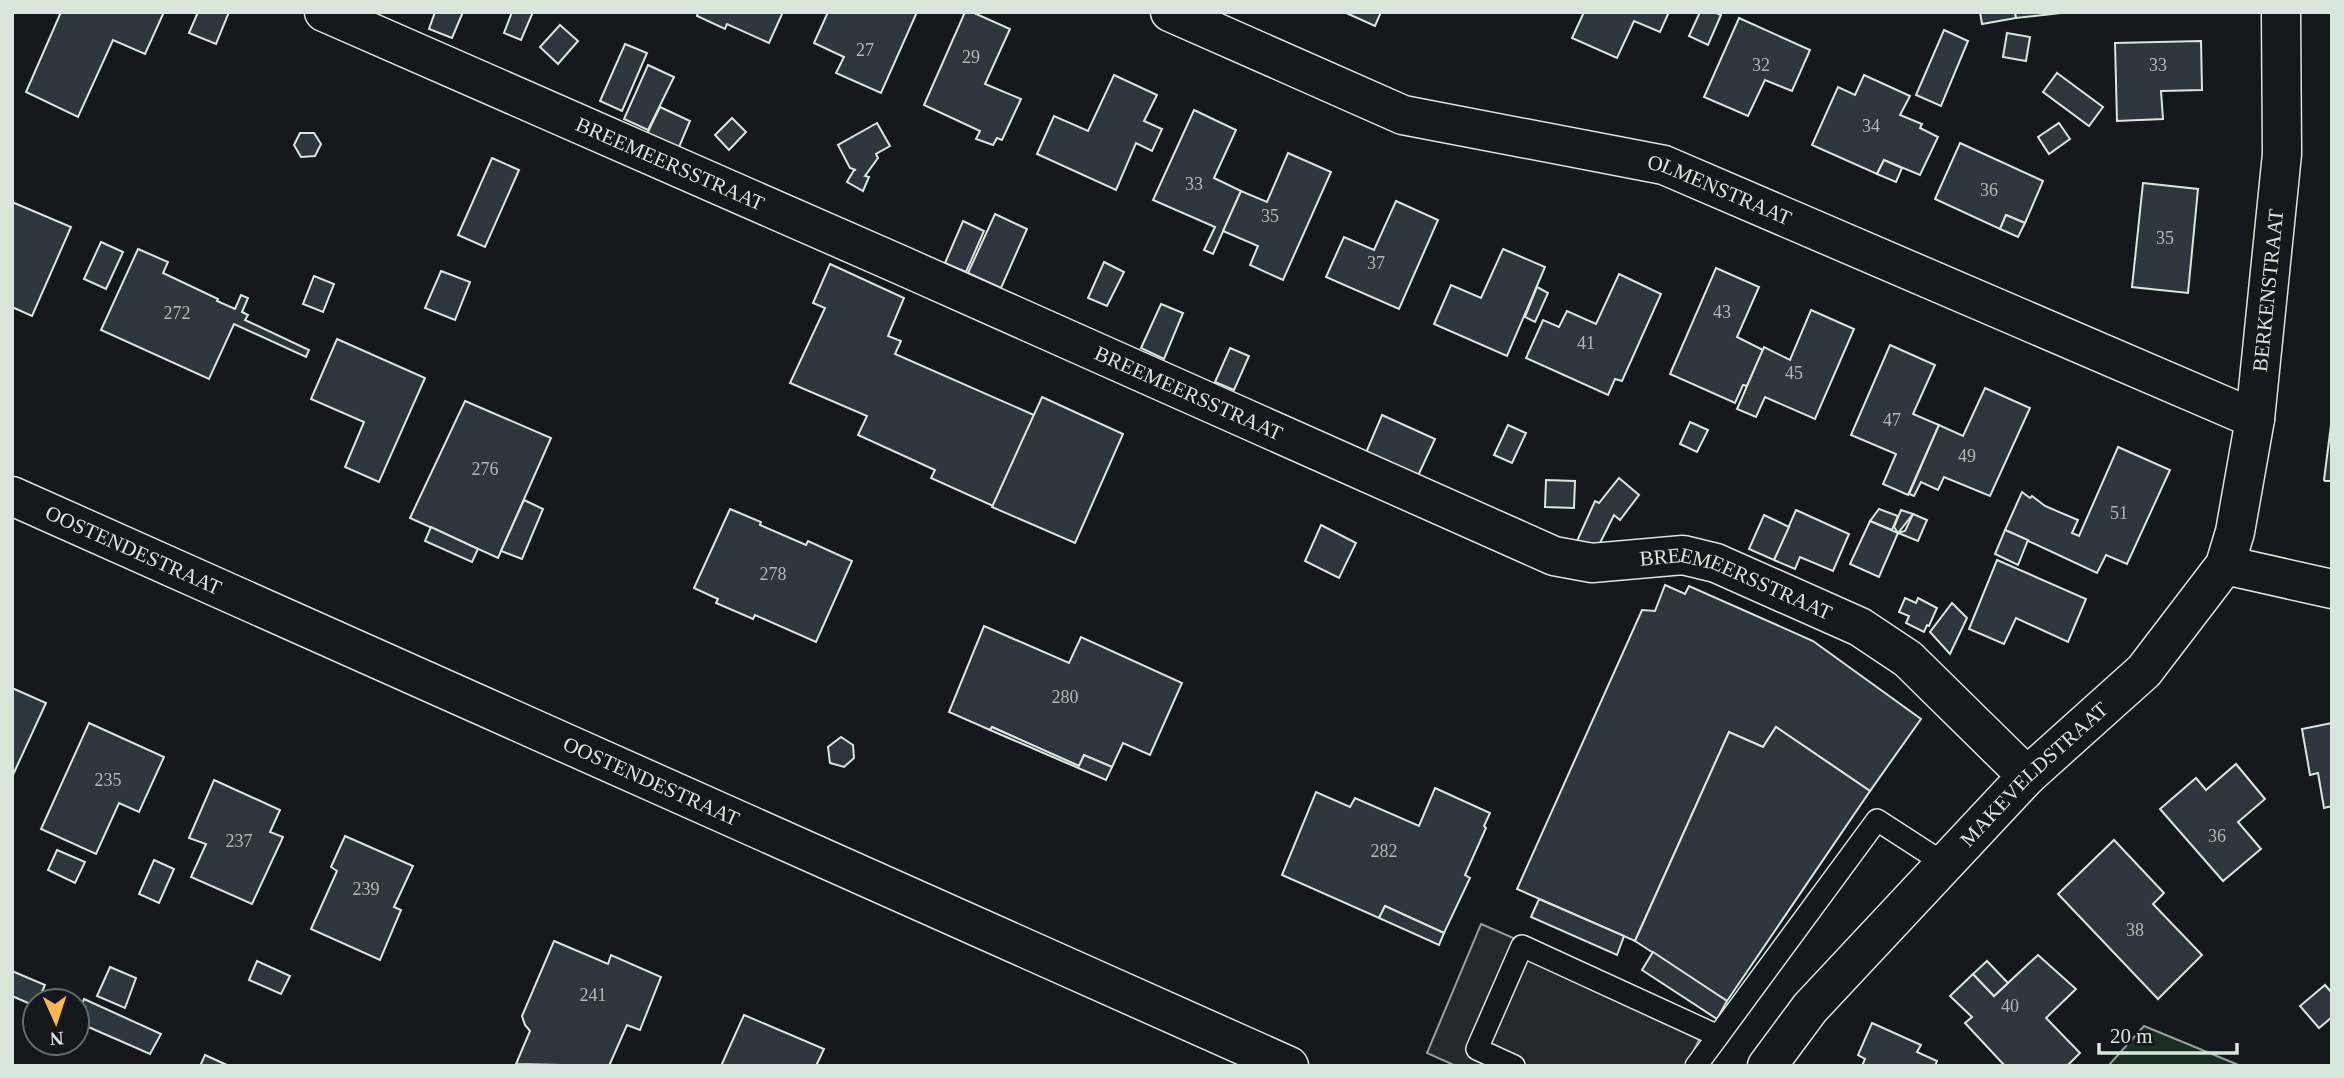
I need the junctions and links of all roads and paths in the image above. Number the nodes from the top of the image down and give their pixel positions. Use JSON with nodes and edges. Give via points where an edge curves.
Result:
{"nodes":[{"id":1,"x":324,"y":12,"type":"edge"},
{"id":2,"x":1170,"y":12,"type":"edge"},
{"id":3,"x":2281,"y":12,"type":"edge"},
{"id":4,"x":2255,"y":419,"type":"junction"},
{"id":5,"x":12,"y":496,"type":"edge"},
{"id":6,"x":2225,"y":565,"type":"junction"},
{"id":7,"x":2332,"y":589,"type":"edge"},
{"id":8,"x":2027,"y":776,"type":"junction"},
{"id":9,"x":1945,"y":864,"type":"junction"},
{"id":10,"x":1718,"y":1037,"type":"junction"},
{"id":11,"x":1289,"y":1066,"type":"edge"},
{"id":12,"x":1514,"y":1066,"type":"edge"},
{"id":13,"x":1696,"y":1066,"type":"edge"},
{"id":14,"x":1767,"y":1066,"type":"edge"}],
"edges":[{"from":1,"to":8,"type":"street","name":"BREEMEERSSTRAAT","via":[[1554,556],[1592,563],[1684,555],[1716,563],[1860,626],[1908,659]]},
{"from":2,"to":4,"type":"street","name":"OLMENSTRAAT","via":[[1403,115],[1664,165]]},
{"from":3,"to":4,"type":"street","name":"BERKENSTRAAT","via":[[2282,154]]},
{"from":4,"to":6,"type":"street","name":"BERKENSTRAAT"},
{"from":5,"to":11,"type":"street","name":"OOSTENDESTRAAT"},
{"from":6,"to":7,"type":"street"},
{"from":6,"to":8,"type":"street","name":"MAKEVELDSTRAAT","via":[[2144,671]]},
{"from":8,"to":9,"type":"street","name":"MAKEVELDSTRAAT"},
{"from":9,"to":10,"type":"lane","via":[[1877,820]]},
{"from":9,"to":14,"type":"street","name":"MAKEVELDSTRAAT","via":[[1810,1008]]},
{"from":10,"to":12,"type":"lane","via":[[1522,946],[1476,1049]]},
{"from":10,"to":13,"type":"lane"}]}
